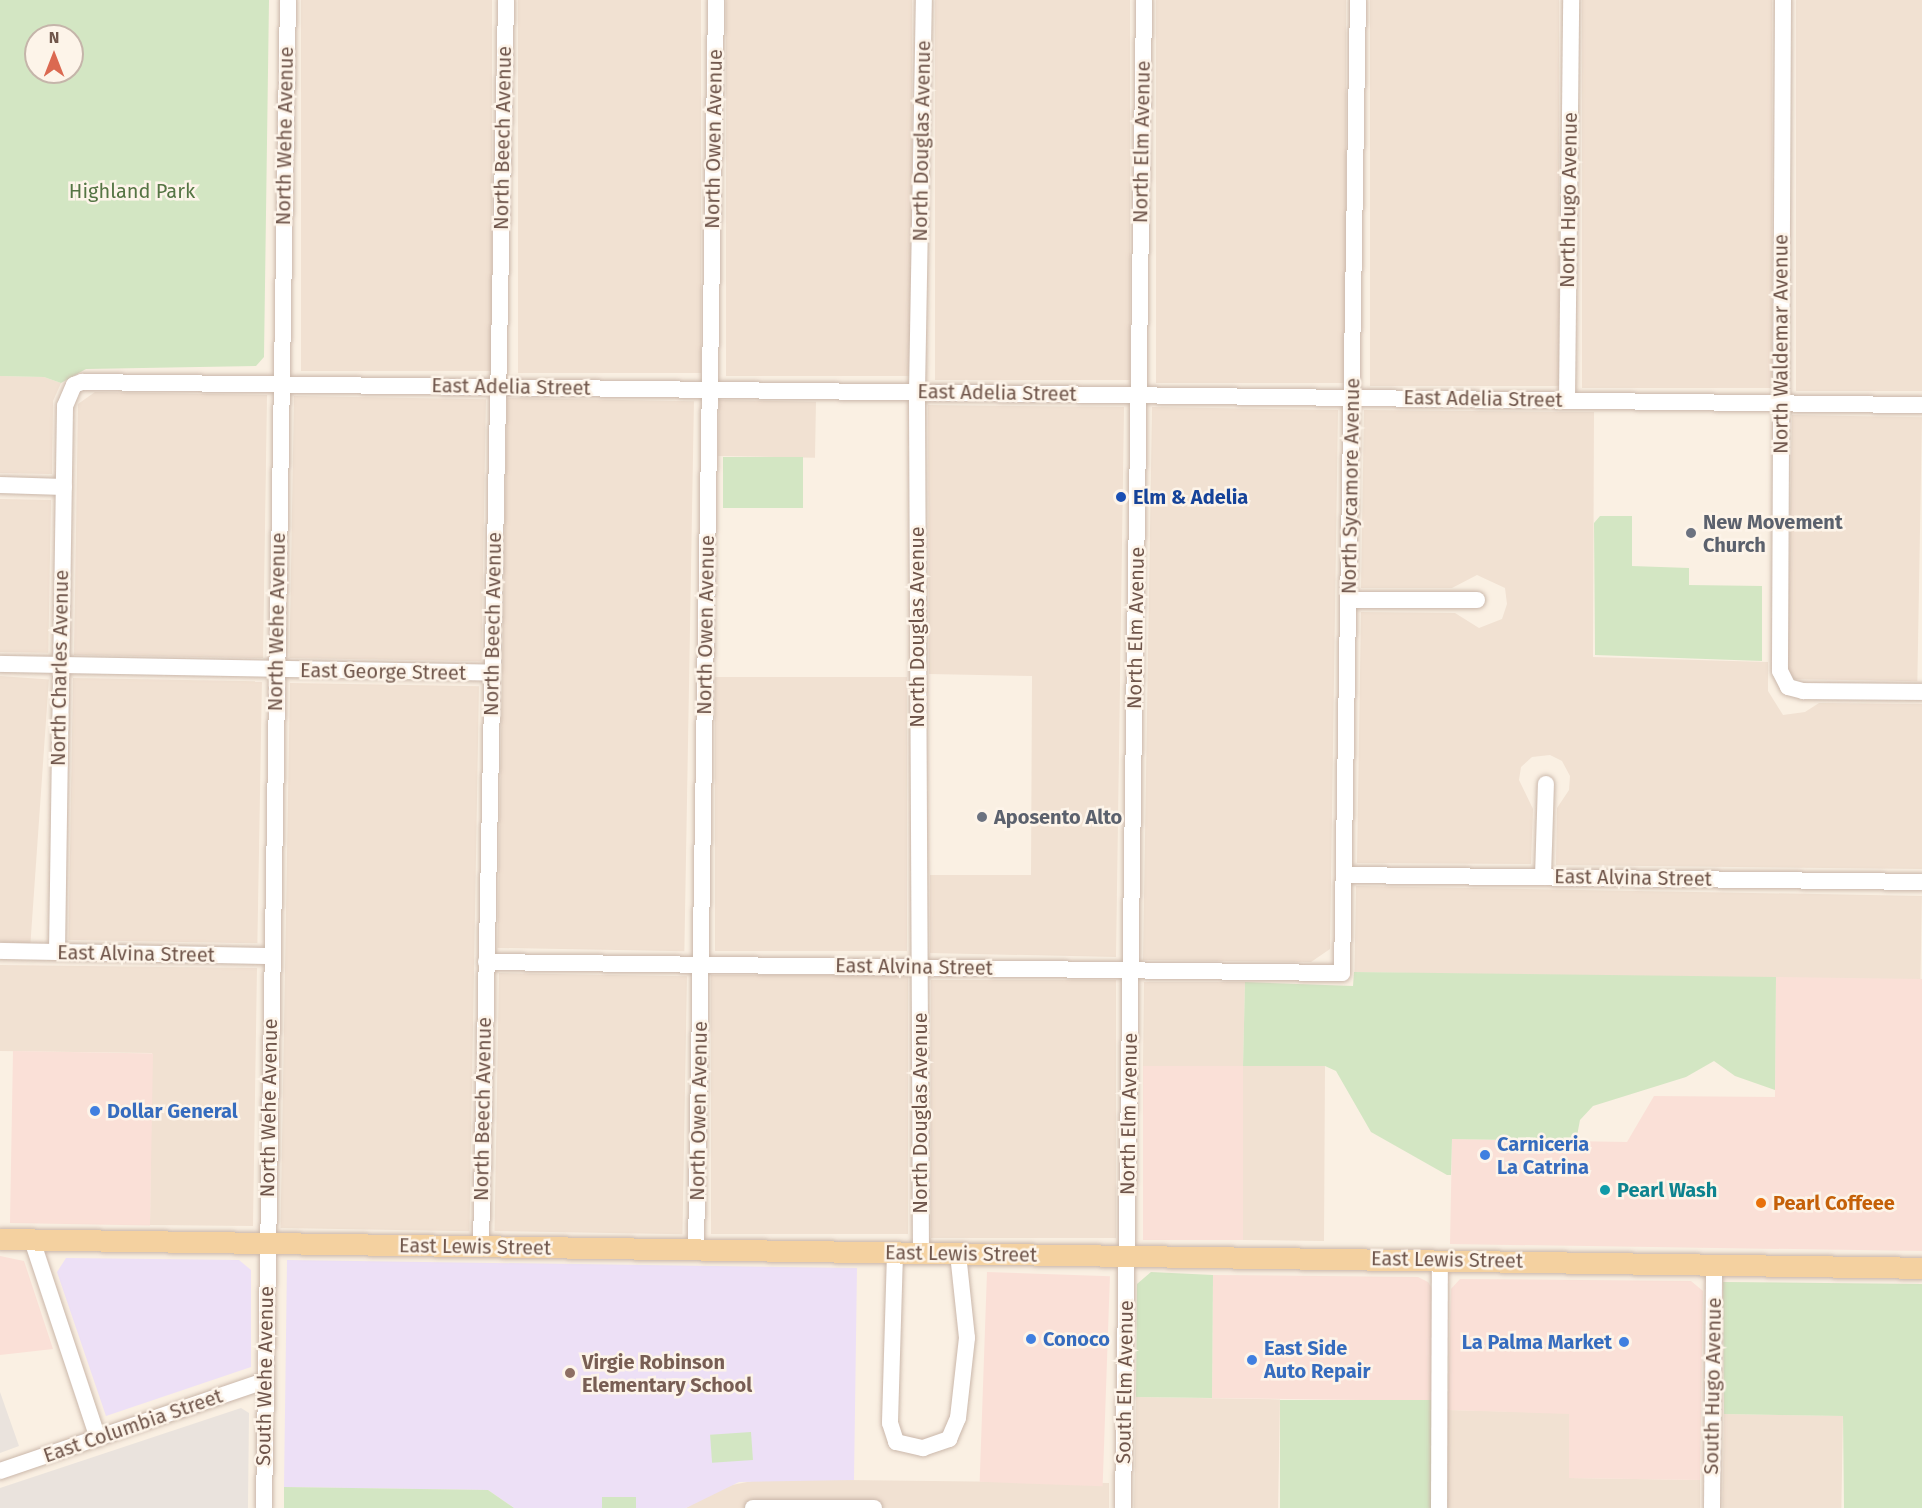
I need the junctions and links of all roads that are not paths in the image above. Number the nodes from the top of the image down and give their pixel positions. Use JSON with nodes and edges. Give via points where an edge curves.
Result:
{"nodes":[{"id":1,"x":288,"y":0,"type":"edge"},
{"id":2,"x":506,"y":0,"type":"edge"},
{"id":3,"x":716,"y":0,"type":"edge"},
{"id":4,"x":924,"y":0,"type":"edge"},
{"id":5,"x":1144,"y":0,"type":"edge"},
{"id":6,"x":1358,"y":0,"type":"edge"},
{"id":7,"x":1571,"y":0,"type":"edge"},
{"id":8,"x":1783,"y":0,"type":"edge"},
{"id":9,"x":281,"y":384,"type":"junction"},
{"id":10,"x":74,"y":385,"type":"joint"},
{"id":11,"x":498,"y":386,"type":"junction"},
{"id":12,"x":710,"y":389,"type":"junction"},
{"id":13,"x":917,"y":392,"type":"junction"},
{"id":14,"x":1139,"y":395,"type":"junction"},
{"id":15,"x":1352,"y":398,"type":"junction"},
{"id":16,"x":1567,"y":400,"type":"junction"},
{"id":17,"x":1781,"y":403,"type":"junction"},
{"id":18,"x":1922,"y":405,"type":"edge"},
{"id":19,"x":0,"y":485,"type":"edge"},
{"id":20,"x":64,"y":487,"type":"junction"},
{"id":21,"x":1350,"y":600,"type":"junction"},
{"id":22,"x":1477,"y":600,"type":"dead end"},
{"id":23,"x":0,"y":664,"type":"edge"},
{"id":24,"x":59,"y":668,"type":"junction"},
{"id":25,"x":276,"y":670,"type":"junction"},
{"id":26,"x":492,"y":673,"type":"junction"},
{"id":27,"x":1922,"y":692,"type":"edge"},
{"id":28,"x":1546,"y":784,"type":"dead end"},
{"id":29,"x":1344,"y":875,"type":"junction"},
{"id":30,"x":1544,"y":877,"type":"junction"},
{"id":31,"x":1922,"y":882,"type":"edge"},
{"id":32,"x":0,"y":951,"type":"edge"},
{"id":33,"x":57,"y":952,"type":"junction"},
{"id":34,"x":271,"y":956,"type":"junction"},
{"id":35,"x":486,"y":962,"type":"junction"},
{"id":36,"x":701,"y":965,"type":"junction"},
{"id":37,"x":919,"y":968,"type":"junction"},
{"id":38,"x":1131,"y":970,"type":"junction"},
{"id":39,"x":1342,"y":973,"type":"joint"},
{"id":40,"x":0,"y":1239,"type":"edge"},
{"id":41,"x":32,"y":1240,"type":"junction"},
{"id":42,"x":266,"y":1244,"type":"junction"},
{"id":43,"x":481,"y":1247,"type":"junction"},
{"id":44,"x":696,"y":1251,"type":"junction"},
{"id":45,"x":895,"y":1253,"type":"junction"},
{"id":46,"x":921,"y":1254,"type":"junction"},
{"id":47,"x":958,"y":1254,"type":"junction"},
{"id":48,"x":1127,"y":1256,"type":"junction"},
{"id":49,"x":1440,"y":1260,"type":"junction"},
{"id":50,"x":1714,"y":1264,"type":"junction"},
{"id":51,"x":1922,"y":1268,"type":"edge"},
{"id":52,"x":265,"y":1381,"type":"junction"},
{"id":53,"x":98,"y":1438,"type":"junction"},
{"id":54,"x":0,"y":1471,"type":"edge"},
{"id":55,"x":264,"y":1508,"type":"edge"},
{"id":56,"x":753,"y":1508,"type":"edge"},
{"id":57,"x":873,"y":1508,"type":"edge"},
{"id":58,"x":1123,"y":1508,"type":"edge"},
{"id":59,"x":1439,"y":1508,"type":"edge"},
{"id":60,"x":1712,"y":1508,"type":"edge"}],
"edges":[{"from":1,"to":9,"type":"street","name":"North Wehe Avenue"},
{"from":2,"to":11,"type":"street","name":"North Beech Avenue"},
{"from":3,"to":12,"type":"street","name":"North Owen Avenue"},
{"from":4,"to":13,"type":"street","name":"North Douglas Avenue"},
{"from":5,"to":14,"type":"street","name":"North Elm Avenue"},
{"from":6,"to":15,"type":"street","name":"North Sycamore Avenue"},
{"from":7,"to":16,"type":"street","name":"North Hugo Avenue"},
{"from":8,"to":17,"type":"street","name":"North Waldemar Avenue"},
{"from":9,"to":10,"type":"street","name":"East Adelia Street","via":[[93,380]]},
{"from":9,"to":11,"type":"street","name":"East Adelia Street"},
{"from":9,"to":25,"type":"street","name":"North Wehe Avenue"},
{"from":10,"to":20,"type":"street","name":"North Charles Avenue","via":[[65,406]]},
{"from":11,"to":12,"type":"street","name":"East Adelia Street"},
{"from":11,"to":26,"type":"street","name":"North Beech Avenue"},
{"from":12,"to":13,"type":"street","name":"East Adelia Street"},
{"from":12,"to":36,"type":"street","name":"North Owen Avenue"},
{"from":13,"to":14,"type":"street","name":"East Adelia Street"},
{"from":13,"to":37,"type":"street","name":"North Douglas Avenue"},
{"from":14,"to":15,"type":"street","name":"East Adelia Street"},
{"from":14,"to":38,"type":"street","name":"North Elm Avenue"},
{"from":15,"to":16,"type":"street","name":"East Adelia Street"},
{"from":15,"to":21,"type":"street","name":"North Sycamore Avenue"},
{"from":16,"to":17,"type":"street","name":"East Adelia Street"},
{"from":17,"to":18,"type":"street","name":"East Adelia Street"},
{"from":17,"to":27,"type":"street","name":"North Waldemar Avenue","via":[[1780,671],[1788,687]]},
{"from":19,"to":20,"type":"street"},
{"from":20,"to":24,"type":"street","name":"North Charles Avenue"},
{"from":21,"to":22,"type":"street"},
{"from":21,"to":29,"type":"street","name":"North Sycamore Avenue"},
{"from":23,"to":24,"type":"street","name":"East George Street"},
{"from":24,"to":25,"type":"street","name":"East George Street"},
{"from":24,"to":33,"type":"street","name":"North Charles Avenue"},
{"from":25,"to":26,"type":"street","name":"East George Street"},
{"from":25,"to":34,"type":"street","name":"North Wehe Avenue"},
{"from":26,"to":35,"type":"street","name":"North Beech Avenue"},
{"from":28,"to":30,"type":"street"},
{"from":29,"to":30,"type":"street","name":"East Alvina Street"},
{"from":29,"to":39,"type":"street","name":"North Sycamore Avenue"},
{"from":30,"to":31,"type":"street","name":"East Alvina Street"},
{"from":32,"to":33,"type":"street","name":"East Alvina Street"},
{"from":33,"to":34,"type":"street","name":"East Alvina Street"},
{"from":34,"to":42,"type":"street","name":"North Wehe Avenue"},
{"from":35,"to":36,"type":"street","name":"East Alvina Street"},
{"from":35,"to":43,"type":"street","name":"North Beech Avenue"},
{"from":36,"to":37,"type":"street","name":"East Alvina Street"},
{"from":36,"to":44,"type":"street","name":"North Owen Avenue"},
{"from":37,"to":38,"type":"street","name":"East Alvina Street"},
{"from":37,"to":46,"type":"street","name":"North Douglas Avenue"},
{"from":38,"to":39,"type":"street","name":"East Alvina Street"},
{"from":38,"to":48,"type":"street","name":"North Elm Avenue"},
{"from":40,"to":41,"type":"main road","name":"East Lewis Street"},
{"from":41,"to":42,"type":"main road","name":"East Lewis Street"},
{"from":41,"to":53,"type":"street"},
{"from":42,"to":43,"type":"main road","name":"East Lewis Street"},
{"from":42,"to":52,"type":"street","name":"South Wehe Avenue"},
{"from":43,"to":44,"type":"main road","name":"East Lewis Street"},
{"from":44,"to":45,"type":"main road","name":"East Lewis Street"},
{"from":45,"to":46,"type":"main road","name":"East Lewis Street"},
{"from":45,"to":47,"type":"street","via":[[890,1423],[896,1442],[923,1448],[949,1438],[958,1418],[967,1338]]},
{"from":46,"to":47,"type":"main road","name":"East Lewis Street"},
{"from":47,"to":48,"type":"main road","name":"East Lewis Street"},
{"from":48,"to":49,"type":"main road","name":"East Lewis Street"},
{"from":48,"to":58,"type":"street","name":"South Elm Avenue"},
{"from":49,"to":50,"type":"main road","name":"East Lewis Street"},
{"from":49,"to":59,"type":"street"},
{"from":50,"to":51,"type":"main road","name":"East Lewis Street"},
{"from":50,"to":60,"type":"street","name":"South Hugo Avenue"},
{"from":52,"to":53,"type":"street","name":"East Columbia Street"},
{"from":52,"to":55,"type":"street","name":"South Wehe Avenue"},
{"from":53,"to":54,"type":"street","name":"East Columbia Street"},
{"from":56,"to":57,"type":"street"}]}
